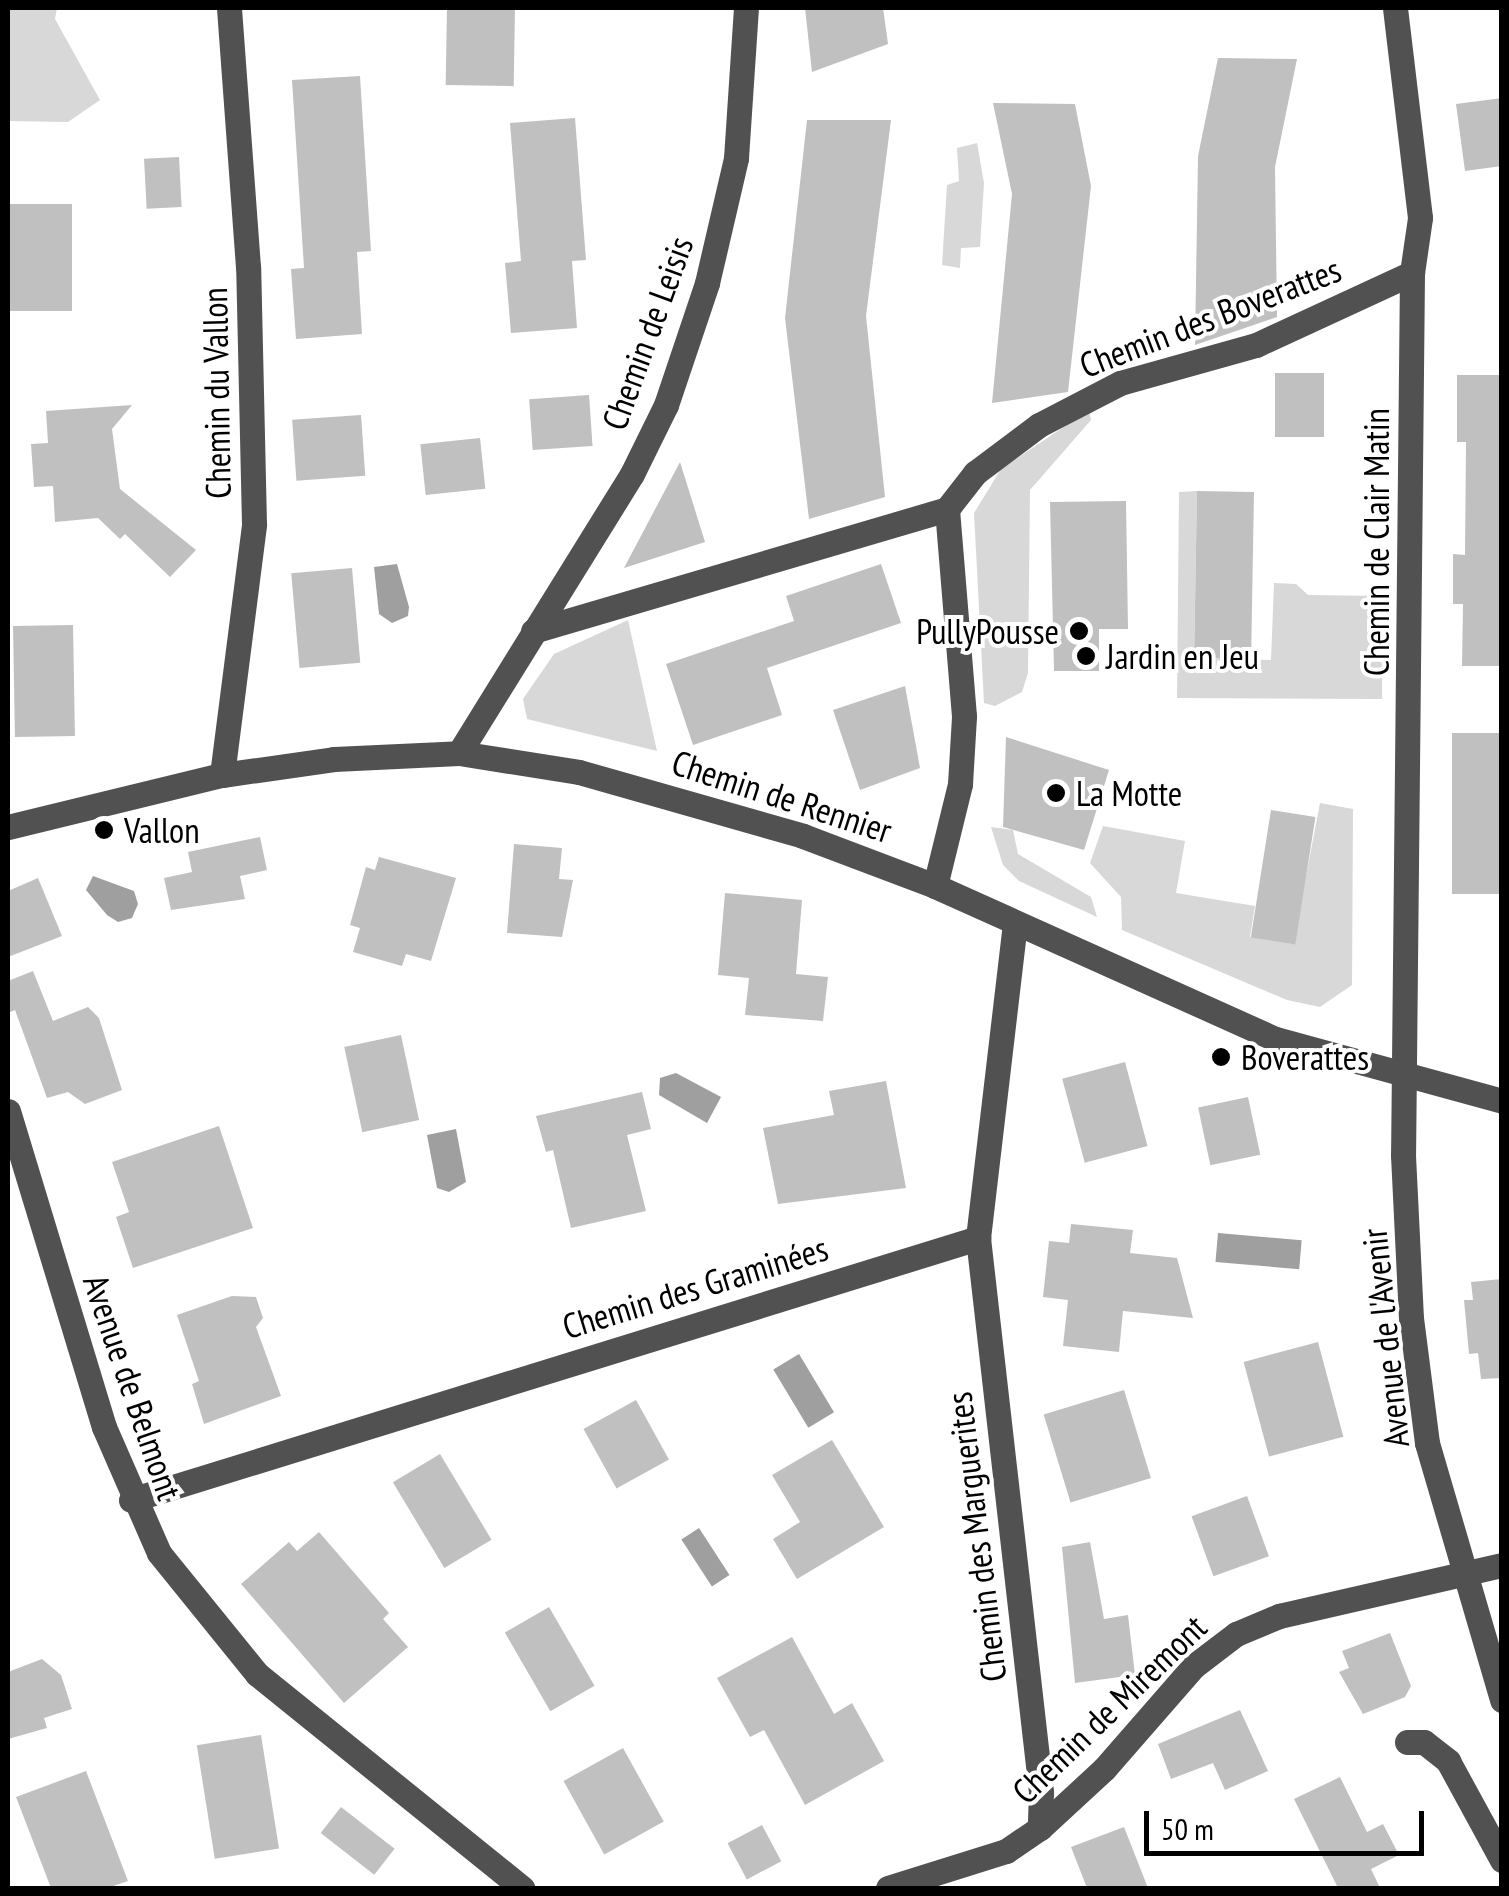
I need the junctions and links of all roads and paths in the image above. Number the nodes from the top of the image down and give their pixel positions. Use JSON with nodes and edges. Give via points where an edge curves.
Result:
{"nodes":[{"id":1,"x":229,"y":8,"type":"edge"},
{"id":2,"x":746,"y":8,"type":"edge"},
{"id":3,"x":1395,"y":8,"type":"edge"},
{"id":4,"x":1412,"y":274,"type":"junction"},
{"id":5,"x":947,"y":508,"type":"junction"},
{"id":6,"x":533,"y":631,"type":"junction"},
{"id":7,"x":459,"y":754,"type":"junction"},
{"id":8,"x":222,"y":776,"type":"junction"},
{"id":9,"x":8,"y":827,"type":"edge"},
{"id":10,"x":935,"y":886,"type":"junction"},
{"id":11,"x":1015,"y":923,"type":"junction"},
{"id":12,"x":1406,"y":1078,"type":"junction"},
{"id":13,"x":1502,"y":1101,"type":"edge"},
{"id":14,"x":8,"y":1110,"type":"edge"},
{"id":15,"x":978,"y":1238,"type":"junction"},
{"id":16,"x":131,"y":1500,"type":"junction"},
{"id":17,"x":1502,"y":1565,"type":"edge"},
{"id":18,"x":1470,"y":1572,"type":"junction"},
{"id":19,"x":1502,"y":1700,"type":"edge"},
{"id":20,"x":1407,"y":1742,"type":"dead end"},
{"id":21,"x":1040,"y":1828,"type":"junction"},
{"id":22,"x":1502,"y":1860,"type":"edge"},
{"id":23,"x":522,"y":1888,"type":"edge"},
{"id":24,"x":888,"y":1888,"type":"edge"}],
"edges":[{"from":1,"to":8,"type":"street","name":"Chemin du Vallon","via":[[248,267],[254,524]]},
{"from":2,"to":6,"type":"street","name":"Chemin de Leisis","via":[[736,158],[686,352],[632,474]]},
{"from":3,"to":4,"type":"street","name":"Chemin de Clair Matin","via":[[1420,218]]},
{"from":4,"to":5,"type":"street","name":"Chemin des Boverattes","via":[[1256,345],[1120,383],[1040,424],[975,473]]},
{"from":4,"to":12,"type":"street","name":"Chemin de Clair Matin"},
{"from":5,"to":6,"type":"street"},
{"from":5,"to":10,"type":"street","via":[[964,716],[960,784]]},
{"from":6,"to":7,"type":"street","name":"Chemin de Leisis"},
{"from":7,"to":8,"type":"street","name":"Chemin de Rennier","via":[[334,759]]},
{"from":7,"to":10,"type":"street","name":"Chemin de Rennier","via":[[693,799]]},
{"from":8,"to":9,"type":"street","name":"Chemin de Rennier"},
{"from":10,"to":11,"type":"street","name":"Chemin de Rennier"},
{"from":11,"to":12,"type":"street","name":"Chemin de Rennier","via":[[1276,1039]]},
{"from":11,"to":15,"type":"street"},
{"from":12,"to":13,"type":"street","name":"Chemin de Rennier"},
{"from":12,"to":18,"type":"street","name":"Avenue de l'Avenir","via":[[1411,1318],[1427,1442]]},
{"from":14,"to":16,"type":"street","name":"Avenue de Belmont"},
{"from":15,"to":16,"type":"street","name":"Chemin des Graminées"},
{"from":15,"to":21,"type":"street","name":"Chemin des Marguerites","via":[[1042,1792]]},
{"from":16,"to":23,"type":"street","name":"Avenue de Belmont","via":[[159,1553],[257,1674]]},
{"from":17,"to":18,"type":"street","name":"Chemin de Miremont"},
{"from":18,"to":19,"type":"street","name":"Avenue de l'Avenir"},
{"from":18,"to":21,"type":"street","name":"Chemin de Miremont","via":[[1279,1616],[1236,1634],[1194,1666],[1104,1768]]},
{"from":20,"to":22,"type":"street","via":[[1424,1742],[1448,1761]]},
{"from":21,"to":24,"type":"street","name":"Chemin de Miremont","via":[[1006,1851]]}]}
